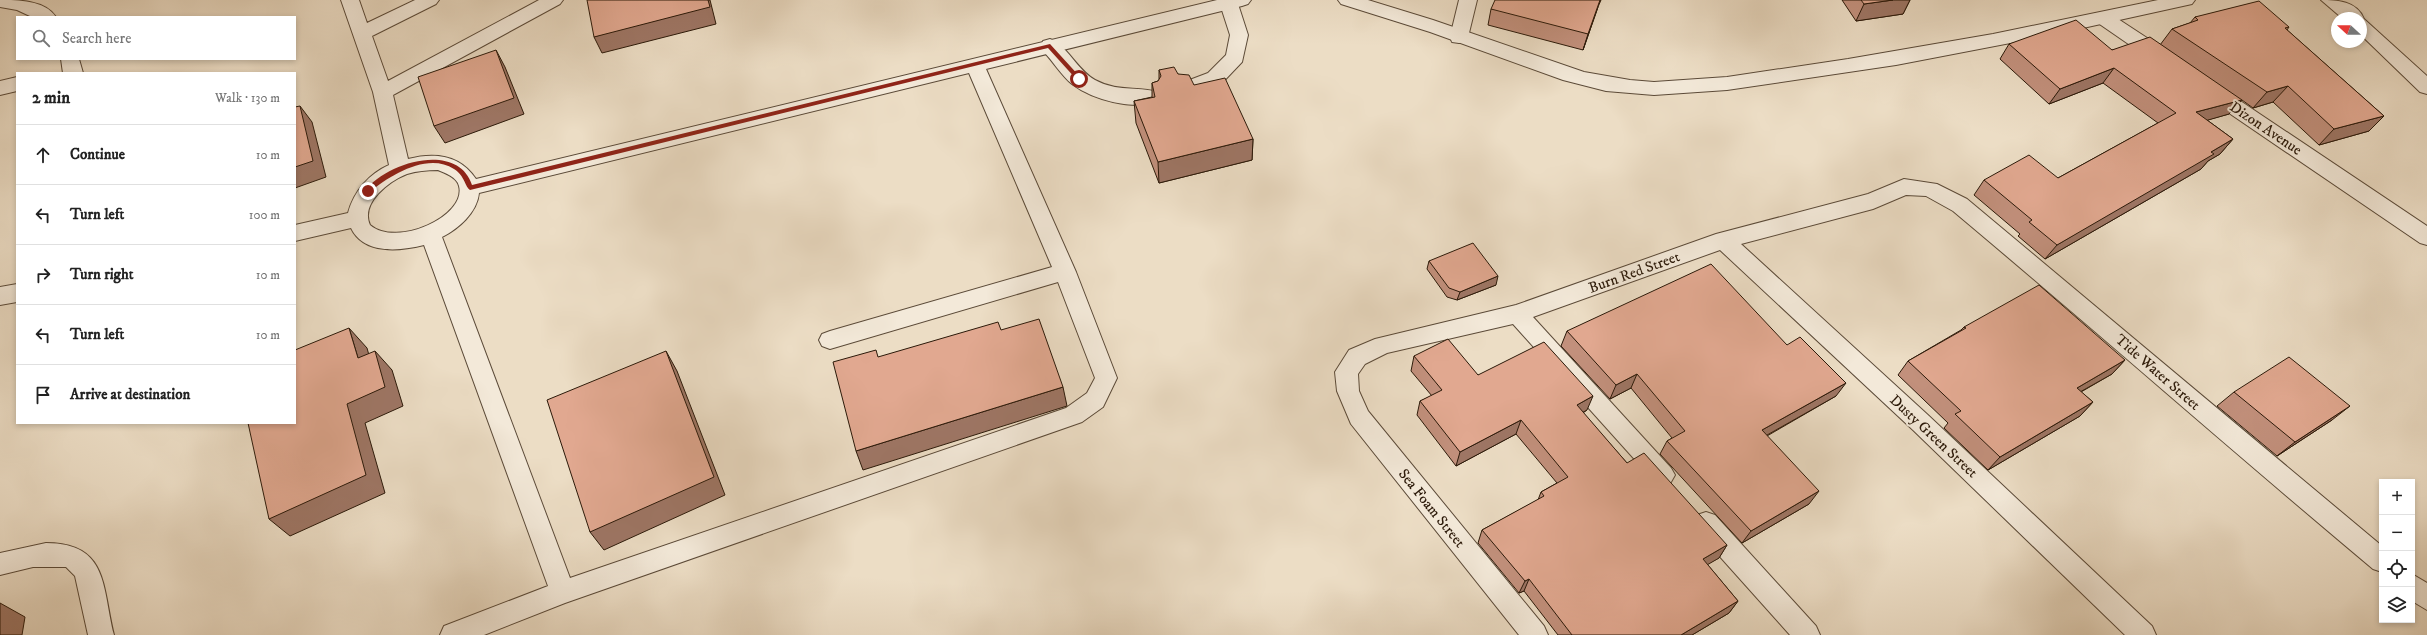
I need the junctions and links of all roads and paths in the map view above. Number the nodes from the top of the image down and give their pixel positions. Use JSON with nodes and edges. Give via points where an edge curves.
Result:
{"nodes":[{"id":1,"x":0,"y":0,"type":"edge"},
{"id":2,"x":350,"y":0,"type":"edge"},
{"id":3,"x":430,"y":0,"type":"edge"},
{"id":4,"x":554,"y":0,"type":"edge"},
{"id":5,"x":1346,"y":0,"type":"edge"},
{"id":6,"x":1468,"y":0,"type":"edge"},
{"id":7,"x":2186,"y":0,"type":"edge"},
{"id":8,"x":2330,"y":0,"type":"edge"},
{"id":9,"x":1235,"y":2,"type":"edge"},
{"id":10,"x":2347,"y":12,"type":"edge"},
{"id":11,"x":44,"y":16,"type":"edge"},
{"id":12,"x":2105,"y":19,"type":"junction"},
{"id":13,"x":2367,"y":30,"type":"edge"},
{"id":14,"x":362,"y":33,"type":"junction"},
{"id":15,"x":1459,"y":37,"type":"junction"},
{"id":16,"x":1050,"y":46,"type":"junction"},
{"id":17,"x":70,"y":60,"type":"edge"},
{"id":18,"x":974,"y":64,"type":"junction"},
{"id":19,"x":2177,"y":68,"type":"edge"},
{"id":20,"x":72,"y":72,"type":"edge"},
{"id":21,"x":2197,"y":81,"type":"edge"},
{"id":22,"x":16,"y":84,"type":"edge"},
{"id":23,"x":2427,"y":87,"type":"edge"},
{"id":24,"x":0,"y":88,"type":"edge"},
{"id":25,"x":1186,"y":90,"type":"edge"},
{"id":26,"x":383,"y":92,"type":"junction"},
{"id":27,"x":1151,"y":96,"type":"edge"},
{"id":28,"x":400,"y":168,"type":"junction"},
{"id":29,"x":470,"y":188,"type":"junction"},
{"id":30,"x":1930,"y":189,"type":"joint"},
{"id":31,"x":357,"y":219,"type":"junction"},
{"id":32,"x":296,"y":233,"type":"edge"},
{"id":33,"x":431,"y":235,"type":"junction"},
{"id":34,"x":2427,"y":237,"type":"edge"},
{"id":35,"x":1723,"y":240,"type":"junction"},
{"id":36,"x":1065,"y":272,"type":"junction"},
{"id":37,"x":16,"y":293,"type":"edge"},
{"id":38,"x":0,"y":296,"type":"edge"},
{"id":39,"x":1517,"y":314,"type":"junction"},
{"id":40,"x":830,"y":340,"type":"dead end"},
{"id":41,"x":1346,"y":372,"type":"joint"},
{"id":42,"x":1675,"y":489,"type":"edge"},
{"id":43,"x":1691,"y":507,"type":"edge"},
{"id":44,"x":2379,"y":559,"type":"edge"},
{"id":45,"x":0,"y":564,"type":"edge"},
{"id":46,"x":2413,"y":587,"type":"edge"},
{"id":47,"x":563,"y":592,"type":"junction"},
{"id":48,"x":2427,"y":598,"type":"edge"},
{"id":49,"x":101,"y":635,"type":"edge"},
{"id":50,"x":453,"y":635,"type":"edge"},
{"id":51,"x":1535,"y":635,"type":"edge"},
{"id":52,"x":1807,"y":635,"type":"edge"},
{"id":53,"x":2143,"y":635,"type":"edge"}],
"edges":[{"from":1,"to":11,"type":"street","via":[[21,4]]},
{"from":2,"to":14,"type":"street"},
{"from":3,"to":14,"type":"street"},
{"from":4,"to":26,"type":"street"},
{"from":5,"to":15,"type":"street"},
{"from":6,"to":15,"type":"street"},
{"from":7,"to":12,"type":"street"},
{"from":8,"to":10,"type":"street"},
{"from":9,"to":16,"type":"street"},
{"from":9,"to":25,"type":"street","via":[[1239,35],[1235,57],[1215,78]]},
{"from":12,"to":15,"type":"street","via":[[1858,65],[1694,88],[1654,90],[1605,84],[1534,66]]},
{"from":12,"to":19,"type":"street"},
{"from":13,"to":23,"type":"street"},
{"from":14,"to":26,"type":"street"},
{"from":16,"to":18,"type":"street"},
{"from":16,"to":27,"type":"street","via":[[1079,79],[1104,92],[1133,99]]},
{"from":17,"to":20,"type":"street"},
{"from":18,"to":29,"type":"street"},
{"from":18,"to":36,"type":"street"},
{"from":21,"to":34,"type":"street","name":"Dizon Avenue"},
{"from":22,"to":24,"type":"street"},
{"from":26,"to":28,"type":"street"},
{"from":28,"to":29,"type":"street","via":[[440,162],[455,167],[466,176]]},
{"from":28,"to":31,"type":"street","via":[[382,178],[368,191],[359,205]]},
{"from":29,"to":33,"type":"street","via":[[460,214]]},
{"from":30,"to":35,"type":"street","name":"Burn Red Street","via":[[1904,187],[1873,201]]},
{"from":30,"to":44,"type":"street","name":"Tide Water Street","via":[[1960,205]]},
{"from":31,"to":32,"type":"street"},
{"from":31,"to":33,"type":"street","via":[[362,231],[374,239],[391,243],[410,242]]},
{"from":33,"to":47,"type":"street"},
{"from":35,"to":39,"type":"street","name":"Burn Red Street"},
{"from":35,"to":53,"type":"street","name":"Dusty Green Street","via":[[1921,423]]},
{"from":36,"to":40,"type":"street"},
{"from":36,"to":47,"type":"street","via":[[1106,378],[1095,400],[1074,415]]},
{"from":37,"to":38,"type":"street"},
{"from":39,"to":41,"type":"street","name":"Burn Red Street","via":[[1383,345],[1357,357]]},
{"from":39,"to":42,"type":"street"},
{"from":41,"to":51,"type":"street","name":"Sea Foam Street","via":[[1348,391],[1359,417]]},
{"from":43,"to":52,"type":"street"},
{"from":45,"to":49,"type":"street","via":[[41,554],[72,556],[85,568]]},
{"from":46,"to":48,"type":"street"},
{"from":47,"to":50,"type":"street"}]}
